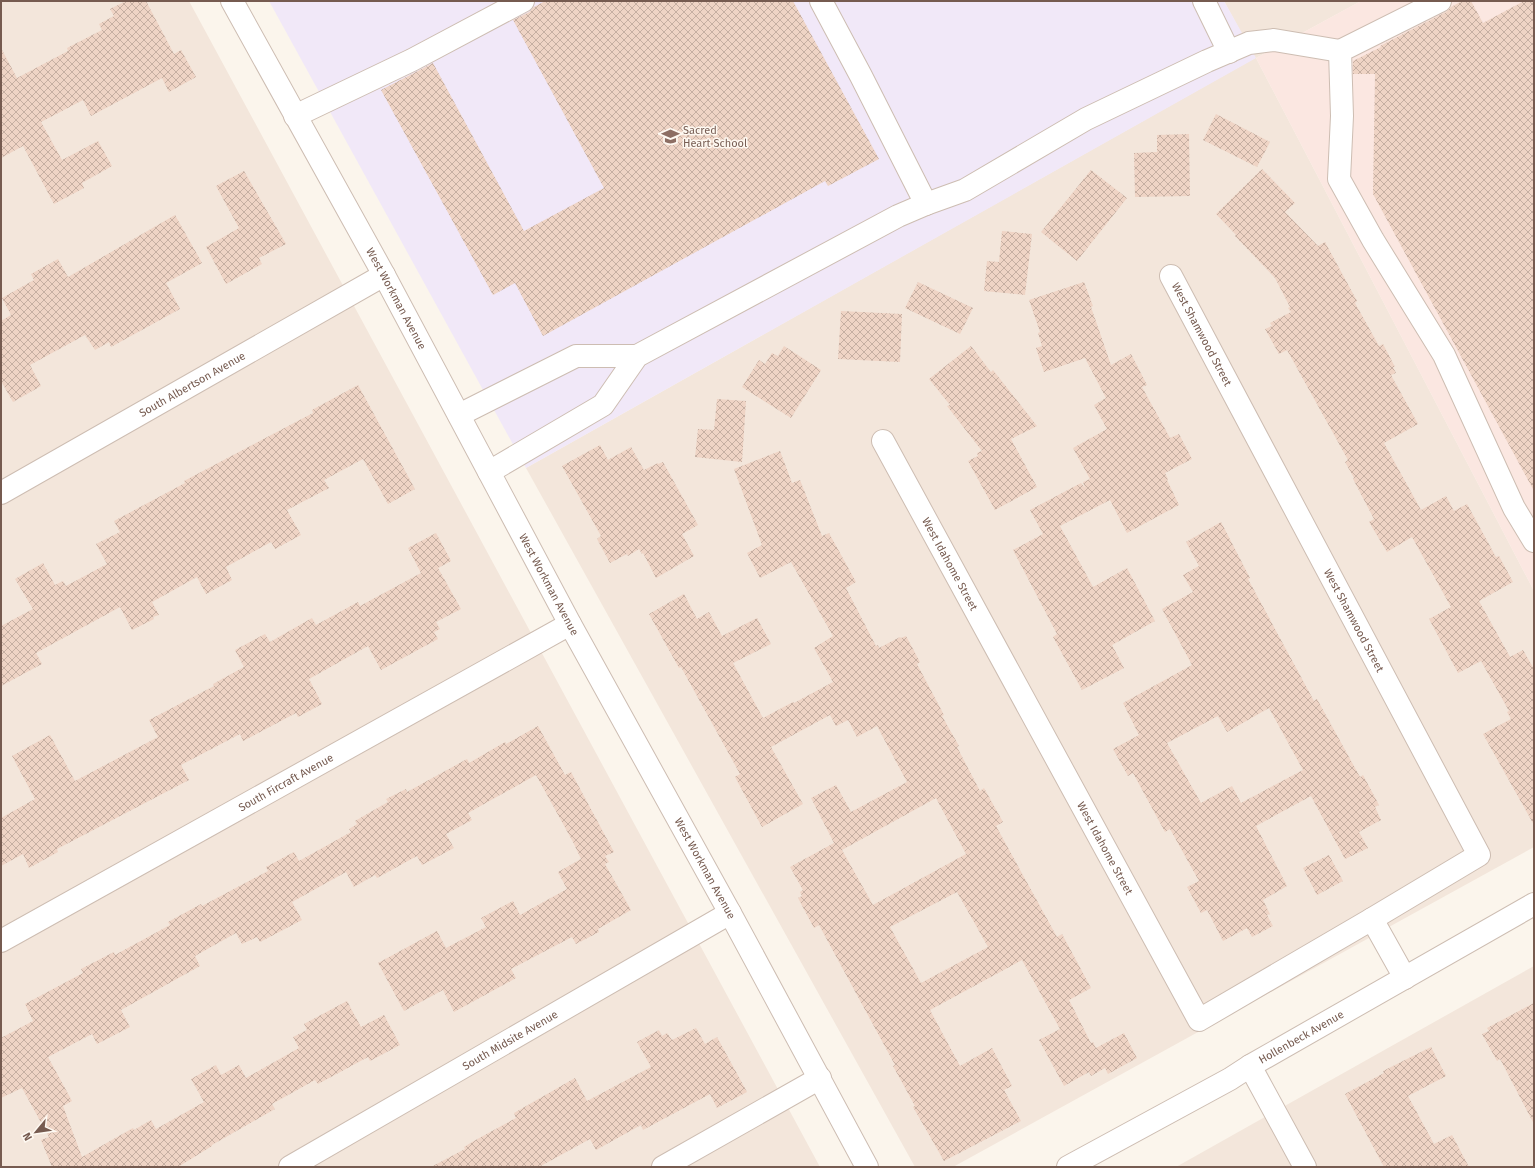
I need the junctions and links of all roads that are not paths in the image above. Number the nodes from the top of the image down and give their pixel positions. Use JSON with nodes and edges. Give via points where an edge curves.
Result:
{"nodes":[{"id":1,"x":232,"y":1,"type":"edge"},
{"id":2,"x":523,"y":1,"type":"edge"},
{"id":3,"x":821,"y":1,"type":"edge"},
{"id":4,"x":1204,"y":1,"type":"edge"},
{"id":5,"x":1440,"y":1,"type":"edge"},
{"id":6,"x":1340,"y":51,"type":"junction"},
{"id":7,"x":1229,"y":52,"type":"junction"},
{"id":8,"x":295,"y":116,"type":"junction"},
{"id":9,"x":926,"y":204,"type":"junction"},
{"id":10,"x":384,"y":275,"type":"junction"},
{"id":11,"x":1171,"y":276,"type":"dead end"},
{"id":12,"x":637,"y":356,"type":"junction"},
{"id":13,"x":459,"y":415,"type":"junction"},
{"id":14,"x":883,"y":442,"type":"dead end"},
{"id":15,"x":489,"y":472,"type":"junction"},
{"id":16,"x":1,"y":493,"type":"edge"},
{"id":17,"x":1534,"y":541,"type":"edge"},
{"id":18,"x":570,"y":624,"type":"junction"},
{"id":19,"x":1534,"y":904,"type":"edge"},
{"id":20,"x":730,"y":912,"type":"junction"},
{"id":21,"x":1372,"y":919,"type":"junction"},
{"id":22,"x":1,"y":940,"type":"edge"},
{"id":23,"x":1405,"y":978,"type":"junction"},
{"id":24,"x":1250,"y":1066,"type":"junction"},
{"id":25,"x":820,"y":1078,"type":"junction"},
{"id":26,"x":290,"y":1167,"type":"edge"},
{"id":27,"x":663,"y":1167,"type":"edge"},
{"id":28,"x":867,"y":1167,"type":"edge"},
{"id":29,"x":1068,"y":1167,"type":"edge"},
{"id":30,"x":1305,"y":1167,"type":"edge"}],
"edges":[{"from":1,"to":8,"type":"street","name":"West Workman Avenue"},
{"from":2,"to":8,"type":"street","via":[[412,60]]},
{"from":3,"to":9,"type":"street"},
{"from":4,"to":7,"type":"street"},
{"from":5,"to":6,"type":"street"},
{"from":6,"to":7,"type":"street","via":[[1274,40],[1249,43]]},
{"from":6,"to":17,"type":"street","via":[[1342,116],[1339,179],[1373,240],[1444,355],[1514,508]]},
{"from":7,"to":9,"type":"street","via":[[1086,119],[965,190]]},
{"from":8,"to":10,"type":"street","name":"West Workman Avenue"},
{"from":9,"to":12,"type":"street","via":[[898,216]]},
{"from":10,"to":13,"type":"street","name":"West Workman Avenue"},
{"from":10,"to":16,"type":"street","name":"South Albertson Avenue"},
{"from":11,"to":21,"type":"street","name":"West Shamwood Street","via":[[1479,855]]},
{"from":12,"to":13,"type":"street","via":[[576,356]]},
{"from":12,"to":15,"type":"street","via":[[603,405]]},
{"from":13,"to":15,"type":"street","name":"West Workman Avenue"},
{"from":14,"to":21,"type":"street","name":"West Idahome Street","via":[[1199,1020]]},
{"from":15,"to":18,"type":"street","name":"West Workman Avenue"},
{"from":18,"to":20,"type":"street","name":"West Workman Avenue"},
{"from":18,"to":22,"type":"street","name":"South Fircraft Avenue"},
{"from":19,"to":23,"type":"street","name":"Hollenbeck Avenue"},
{"from":20,"to":25,"type":"street","name":"West Workman Avenue"},
{"from":20,"to":26,"type":"street","name":"South Midsite Avenue"},
{"from":21,"to":23,"type":"street"},
{"from":23,"to":24,"type":"street","name":"Hollenbeck Avenue"},
{"from":24,"to":29,"type":"street","name":"Hollenbeck Avenue"},
{"from":24,"to":30,"type":"street"},
{"from":25,"to":27,"type":"street"},
{"from":25,"to":28,"type":"street","name":"West Workman Avenue"}]}
